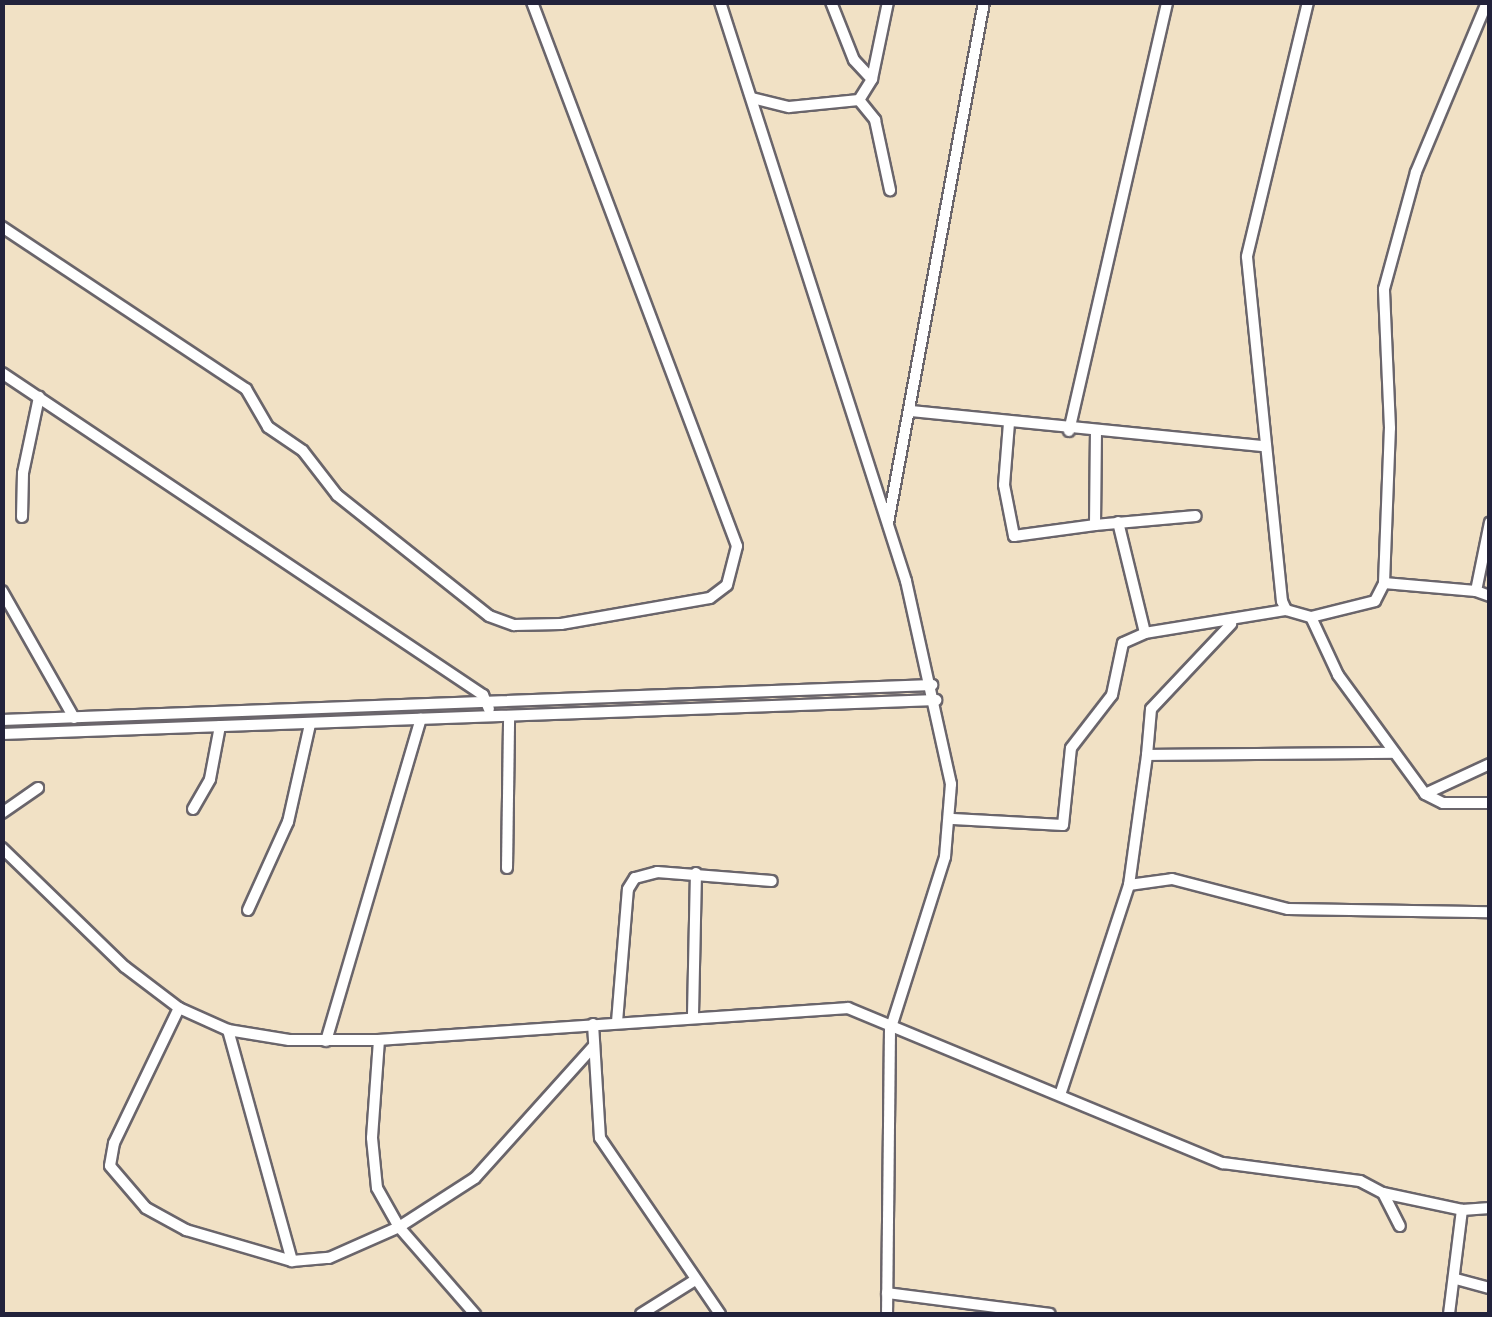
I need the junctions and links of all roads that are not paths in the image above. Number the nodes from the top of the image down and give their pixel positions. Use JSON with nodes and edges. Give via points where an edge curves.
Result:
{"nodes":[{"id":1,"x":532,"y":2,"type":"edge"},
{"id":2,"x":720,"y":2,"type":"edge"},
{"id":3,"x":831,"y":2,"type":"edge"},
{"id":4,"x":888,"y":2,"type":"edge"},
{"id":5,"x":984,"y":2,"type":"edge"},
{"id":6,"x":1166,"y":2,"type":"edge"},
{"id":7,"x":1308,"y":2,"type":"edge"},
{"id":8,"x":1486,"y":2,"type":"edge"},
{"id":9,"x":872,"y":79,"type":"junction"},
{"id":10,"x":752,"y":98,"type":"junction"},
{"id":11,"x":859,"y":100,"type":"junction"},
{"id":12,"x":890,"y":190,"type":"dead end"},
{"id":13,"x":2,"y":227,"type":"edge"},
{"id":14,"x":2,"y":373,"type":"edge"},
{"id":15,"x":39,"y":397,"type":"junction"},
{"id":16,"x":910,"y":411,"type":"junction"},
{"id":17,"x":1009,"y":423,"type":"junction"},
{"id":18,"x":1069,"y":431,"type":"junction"},
{"id":19,"x":1096,"y":433,"type":"junction"},
{"id":20,"x":1264,"y":446,"type":"junction"},
{"id":21,"x":1196,"y":516,"type":"dead end"},
{"id":22,"x":22,"y":517,"type":"dead end"},
{"id":23,"x":1118,"y":522,"type":"junction"},
{"id":24,"x":1490,"y":522,"type":"edge"},
{"id":25,"x":1095,"y":525,"type":"junction"},
{"id":26,"x":888,"y":526,"type":"junction"},
{"id":27,"x":1488,"y":563,"type":"edge"},
{"id":28,"x":1384,"y":583,"type":"junction"},
{"id":29,"x":1476,"y":590,"type":"junction"},
{"id":30,"x":2,"y":591,"type":"edge"},
{"id":31,"x":1490,"y":596,"type":"edge"},
{"id":32,"x":1286,"y":610,"type":"junction"},
{"id":33,"x":1312,"y":616,"type":"junction"},
{"id":34,"x":1231,"y":624,"type":"junction"},
{"id":35,"x":1145,"y":633,"type":"junction"},
{"id":36,"x":932,"y":685,"type":"junction"},
{"id":37,"x":936,"y":700,"type":"junction"},
{"id":38,"x":488,"y":704,"type":"junction"},
{"id":39,"x":490,"y":716,"type":"junction"},
{"id":40,"x":509,"y":716,"type":"junction"},
{"id":41,"x":74,"y":718,"type":"junction"},
{"id":42,"x":421,"y":719,"type":"junction"},
{"id":43,"x":2,"y":720,"type":"edge"},
{"id":44,"x":310,"y":724,"type":"junction"},
{"id":45,"x":220,"y":726,"type":"junction"},
{"id":46,"x":2,"y":734,"type":"edge"},
{"id":47,"x":1394,"y":753,"type":"junction"},
{"id":48,"x":1148,"y":756,"type":"junction"},
{"id":49,"x":1490,"y":764,"type":"edge"},
{"id":50,"x":38,"y":788,"type":"dead end"},
{"id":51,"x":1425,"y":794,"type":"junction"},
{"id":52,"x":1490,"y":802,"type":"edge"},
{"id":53,"x":192,"y":809,"type":"dead end"},
{"id":54,"x":2,"y":813,"type":"edge"},
{"id":55,"x":953,"y":819,"type":"junction"},
{"id":56,"x":2,"y":848,"type":"edge"},
{"id":57,"x":507,"y":868,"type":"dead end"},
{"id":58,"x":696,"y":873,"type":"junction"},
{"id":59,"x":772,"y":881,"type":"dead end"},
{"id":60,"x":1129,"y":885,"type":"junction"},
{"id":61,"x":248,"y":910,"type":"dead end"},
{"id":62,"x":1490,"y":912,"type":"edge"},
{"id":63,"x":179,"y":1008,"type":"junction"},
{"id":64,"x":693,"y":1015,"type":"junction"},
{"id":65,"x":617,"y":1022,"type":"junction"},
{"id":66,"x":593,"y":1024,"type":"junction"},
{"id":67,"x":228,"y":1030,"type":"junction"},
{"id":68,"x":890,"y":1030,"type":"junction"},
{"id":69,"x":379,"y":1040,"type":"junction"},
{"id":70,"x":326,"y":1041,"type":"junction"},
{"id":71,"x":594,"y":1046,"type":"junction"},
{"id":72,"x":1061,"y":1092,"type":"junction"},
{"id":73,"x":1384,"y":1193,"type":"junction"},
{"id":74,"x":1490,"y":1208,"type":"edge"},
{"id":75,"x":1462,"y":1210,"type":"junction"},
{"id":76,"x":1400,"y":1226,"type":"dead end"},
{"id":77,"x":399,"y":1227,"type":"junction"},
{"id":78,"x":292,"y":1260,"type":"junction"},
{"id":79,"x":1456,"y":1279,"type":"junction"},
{"id":80,"x":695,"y":1280,"type":"junction"},
{"id":81,"x":1490,"y":1288,"type":"edge"},
{"id":82,"x":887,"y":1294,"type":"junction"},
{"id":83,"x":476,"y":1314,"type":"edge"},
{"id":84,"x":641,"y":1314,"type":"edge"},
{"id":85,"x":720,"y":1314,"type":"edge"},
{"id":86,"x":887,"y":1314,"type":"edge"},
{"id":87,"x":1050,"y":1314,"type":"edge"},
{"id":88,"x":1449,"y":1314,"type":"edge"}],
"edges":[{"from":1,"to":13,"type":"street","via":[[736,546],[727,585],[710,598],[561,624],[514,625],[489,616],[337,495],[303,451],[268,426],[246,389]]},
{"from":2,"to":10,"type":"street"},
{"from":3,"to":9,"type":"street","via":[[854,60]]},
{"from":4,"to":9,"type":"street"},
{"from":5,"to":16,"type":"street"},
{"from":6,"to":18,"type":"street"},
{"from":7,"to":20,"type":"street","via":[[1246,257]]},
{"from":8,"to":28,"type":"street","via":[[1416,172],[1384,289],[1390,428]]},
{"from":9,"to":11,"type":"street"},
{"from":10,"to":11,"type":"street","via":[[789,107]]},
{"from":10,"to":26,"type":"street"},
{"from":11,"to":12,"type":"street","via":[[875,120]]},
{"from":14,"to":15,"type":"street"},
{"from":15,"to":22,"type":"street","via":[[22,474]]},
{"from":15,"to":38,"type":"street","via":[[211,508]]},
{"from":16,"to":17,"type":"street"},
{"from":16,"to":26,"type":"street"},
{"from":17,"to":18,"type":"street"},
{"from":17,"to":25,"type":"street","via":[[1004,485],[1014,536]]},
{"from":18,"to":19,"type":"street"},
{"from":19,"to":20,"type":"street"},
{"from":19,"to":25,"type":"street"},
{"from":20,"to":32,"type":"street"},
{"from":21,"to":23,"type":"street"},
{"from":23,"to":25,"type":"street"},
{"from":23,"to":35,"type":"street"},
{"from":24,"to":27,"type":"street"},
{"from":26,"to":36,"type":"street"},
{"from":27,"to":29,"type":"street"},
{"from":28,"to":29,"type":"street"},
{"from":28,"to":33,"type":"street","via":[[1375,600]]},
{"from":29,"to":31,"type":"street"},
{"from":30,"to":41,"type":"street"},
{"from":32,"to":33,"type":"street"},
{"from":32,"to":34,"type":"street"},
{"from":33,"to":47,"type":"street","via":[[1338,675]]},
{"from":34,"to":35,"type":"street"},
{"from":34,"to":48,"type":"street","via":[[1151,709]]},
{"from":35,"to":55,"type":"street","via":[[1118,648],[1112,695],[1071,748],[1063,825]]},
{"from":36,"to":37,"type":"street"},
{"from":36,"to":38,"type":"street"},
{"from":37,"to":40,"type":"street"},
{"from":37,"to":55,"type":"street"},
{"from":38,"to":39,"type":"street"},
{"from":38,"to":41,"type":"street"},
{"from":39,"to":40,"type":"street"},
{"from":39,"to":42,"type":"street"},
{"from":40,"to":57,"type":"street"},
{"from":41,"to":43,"type":"street"},
{"from":42,"to":44,"type":"street"},
{"from":42,"to":70,"type":"street"},
{"from":44,"to":45,"type":"street"},
{"from":44,"to":61,"type":"street","via":[[288,822]]},
{"from":45,"to":46,"type":"street"},
{"from":45,"to":53,"type":"street","via":[[210,778]]},
{"from":47,"to":48,"type":"street"},
{"from":47,"to":51,"type":"street"},
{"from":48,"to":60,"type":"street"},
{"from":49,"to":51,"type":"street"},
{"from":50,"to":54,"type":"street"},
{"from":51,"to":52,"type":"street","via":[[1443,802]]},
{"from":55,"to":68,"type":"street"},
{"from":56,"to":63,"type":"street","via":[[125,967]]},
{"from":58,"to":59,"type":"street"},
{"from":58,"to":64,"type":"street"},
{"from":58,"to":65,"type":"street","via":[[657,872],[635,878],[628,890]]},
{"from":60,"to":62,"type":"street","via":[[1172,879],[1288,909]]},
{"from":60,"to":72,"type":"street"},
{"from":63,"to":67,"type":"street"},
{"from":63,"to":78,"type":"street","via":[[114,1143],[110,1166],[146,1208],[186,1230]]},
{"from":64,"to":65,"type":"street"},
{"from":64,"to":68,"type":"street","via":[[825,1005],[863,1012]]},
{"from":65,"to":66,"type":"street"},
{"from":66,"to":69,"type":"street"},
{"from":66,"to":71,"type":"street"},
{"from":67,"to":70,"type":"street"},
{"from":67,"to":78,"type":"street"},
{"from":68,"to":72,"type":"street"},
{"from":68,"to":82,"type":"street"},
{"from":69,"to":70,"type":"street"},
{"from":69,"to":77,"type":"street","via":[[372,1138],[377,1188]]},
{"from":71,"to":77,"type":"street","via":[[475,1178]]},
{"from":71,"to":80,"type":"street","via":[[600,1138]]},
{"from":72,"to":73,"type":"street","via":[[1224,1164],[1360,1181]]},
{"from":73,"to":75,"type":"street"},
{"from":73,"to":76,"type":"street"},
{"from":74,"to":75,"type":"street"},
{"from":75,"to":79,"type":"street"},
{"from":77,"to":78,"type":"street","via":[[329,1258]]},
{"from":77,"to":83,"type":"street"},
{"from":79,"to":81,"type":"street"},
{"from":79,"to":88,"type":"street"},
{"from":80,"to":84,"type":"street"},
{"from":80,"to":85,"type":"street"},
{"from":82,"to":86,"type":"street"},
{"from":82,"to":87,"type":"street"}]}
